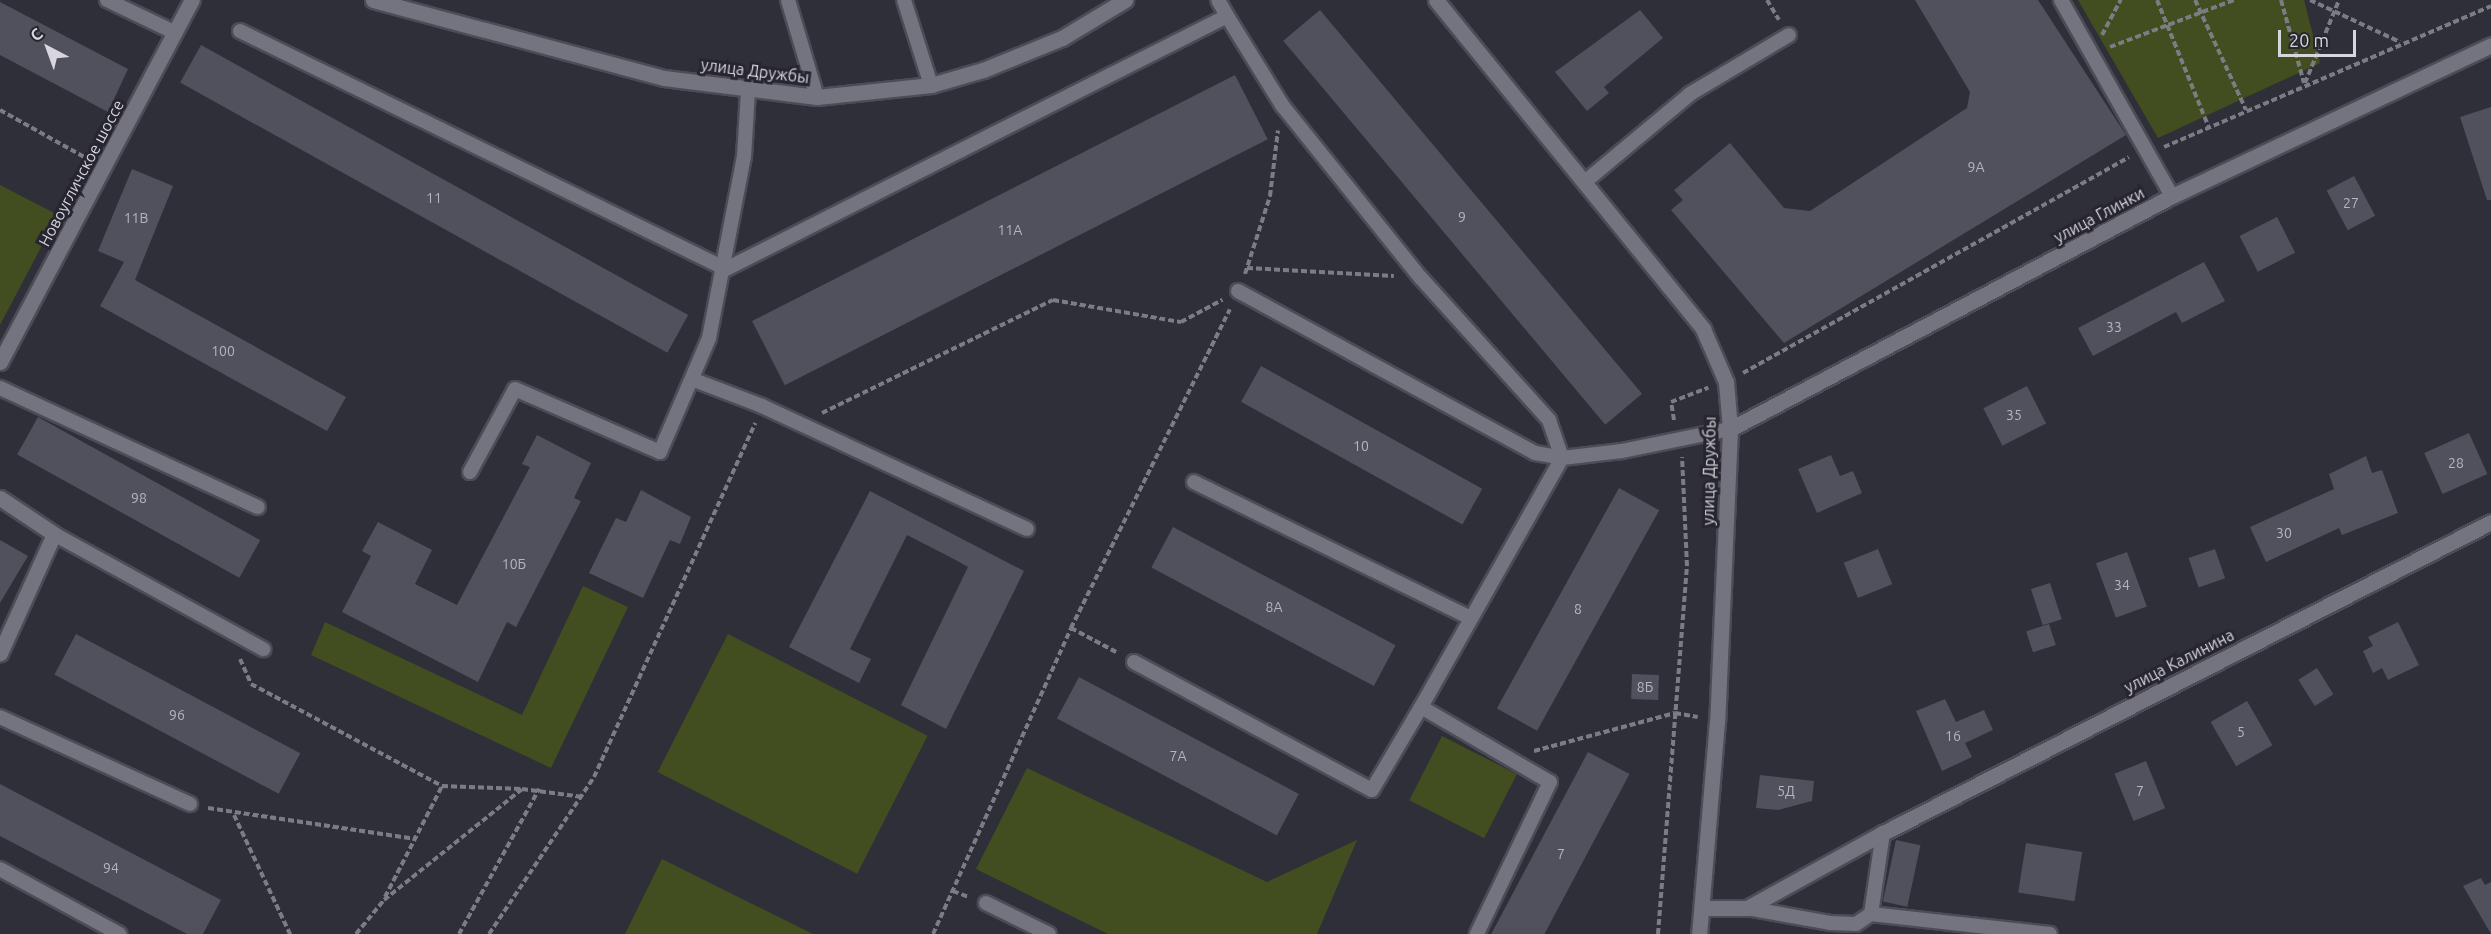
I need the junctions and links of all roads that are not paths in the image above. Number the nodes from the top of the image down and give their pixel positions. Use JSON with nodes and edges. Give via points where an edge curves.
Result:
{"nodes":[{"id":1,"x":107,"y":0,"type":"edge"},
{"id":2,"x":192,"y":0,"type":"edge"},
{"id":3,"x":376,"y":0,"type":"edge"},
{"id":4,"x":788,"y":0,"type":"edge"},
{"id":5,"x":904,"y":0,"type":"edge"},
{"id":6,"x":1125,"y":0,"type":"edge"},
{"id":7,"x":1218,"y":0,"type":"edge"},
{"id":8,"x":1436,"y":0,"type":"edge"},
{"id":9,"x":2061,"y":0,"type":"edge"},
{"id":10,"x":1227,"y":16,"type":"junction"},
{"id":11,"x":240,"y":31,"type":"dead end"},
{"id":12,"x":176,"y":33,"type":"junction"},
{"id":13,"x":1789,"y":35,"type":"dead end"},
{"id":14,"x":2491,"y":45,"type":"edge"},
{"id":15,"x":931,"y":85,"type":"junction"},
{"id":16,"x":748,"y":91,"type":"junction"},
{"id":17,"x":817,"y":97,"type":"junction"},
{"id":18,"x":1586,"y":181,"type":"junction"},
{"id":19,"x":2172,"y":196,"type":"junction"},
{"id":20,"x":726,"y":269,"type":"junction"},
{"id":21,"x":1238,"y":291,"type":"road end"},
{"id":22,"x":0,"y":362,"type":"edge"},
{"id":23,"x":694,"y":380,"type":"junction"},
{"id":24,"x":0,"y":388,"type":"edge"},
{"id":25,"x":1730,"y":429,"type":"junction"},
{"id":26,"x":1562,"y":458,"type":"junction"},
{"id":27,"x":470,"y":472,"type":"dead end"},
{"id":28,"x":1194,"y":482,"type":"dead end"},
{"id":29,"x":0,"y":498,"type":"edge"},
{"id":30,"x":258,"y":507,"type":"dead end"},
{"id":31,"x":2491,"y":522,"type":"edge"},
{"id":32,"x":1027,"y":529,"type":"dead end"},
{"id":33,"x":54,"y":534,"type":"junction"},
{"id":34,"x":1470,"y":618,"type":"junction"},
{"id":35,"x":263,"y":649,"type":"dead end"},
{"id":36,"x":0,"y":654,"type":"edge"},
{"id":37,"x":1134,"y":662,"type":"road end"},
{"id":38,"x":1421,"y":707,"type":"junction"},
{"id":39,"x":0,"y":717,"type":"edge"},
{"id":40,"x":190,"y":804,"type":"road end"},
{"id":41,"x":1883,"y":833,"type":"junction"},
{"id":42,"x":0,"y":868,"type":"edge"},
{"id":43,"x":986,"y":903,"type":"dead end"},
{"id":44,"x":1702,"y":908,"type":"junction"},
{"id":45,"x":1747,"y":909,"type":"junction"},
{"id":46,"x":1871,"y":914,"type":"junction"},
{"id":47,"x":1855,"y":929,"type":"edge"},
{"id":48,"x":119,"y":934,"type":"edge"},
{"id":49,"x":1049,"y":934,"type":"edge"},
{"id":50,"x":1477,"y":934,"type":"edge"},
{"id":51,"x":1699,"y":934,"type":"edge"},
{"id":52,"x":2050,"y":934,"type":"edge"}],
"edges":[{"from":1,"to":12,"type":"lane"},
{"from":2,"to":12,"type":"street","name":"Новоугличское шоссе"},
{"from":3,"to":16,"type":"street","name":"улица Дружбы","via":[[550,51]]},
{"from":4,"to":17,"type":"lane"},
{"from":5,"to":15,"type":"lane"},
{"from":6,"to":15,"type":"street","name":"улица Дружбы","via":[[1062,38]]},
{"from":7,"to":10,"type":"lane"},
{"from":8,"to":18,"type":"street","name":"улица Дружбы"},
{"from":9,"to":19,"type":"lane"},
{"from":10,"to":20,"type":"lane"},
{"from":10,"to":26,"type":"lane","via":[[1282,105],[1420,277],[1549,420]]},
{"from":11,"to":20,"type":"lane"},
{"from":12,"to":22,"type":"street","name":"Новоугличское шоссе"},
{"from":13,"to":18,"type":"lane","via":[[1690,94]]},
{"from":14,"to":19,"type":"street","name":"улица Глинки"},
{"from":15,"to":17,"type":"street","name":"улица Дружбы"},
{"from":16,"to":17,"type":"street","name":"улица Дружбы"},
{"from":16,"to":20,"type":"lane","via":[[744,157]]},
{"from":18,"to":25,"type":"street","name":"улица Дружбы","via":[[1703,329],[1726,382]]},
{"from":19,"to":25,"type":"street","name":"улица Глинки"},
{"from":20,"to":23,"type":"lane"},
{"from":21,"to":26,"type":"lane","via":[[1535,453]]},
{"from":23,"to":27,"type":"lane","via":[[660,452],[515,389]]},
{"from":23,"to":32,"type":"lane","via":[[762,406]]},
{"from":24,"to":30,"type":"lane"},
{"from":25,"to":26,"type":"lane"},
{"from":25,"to":44,"type":"street","name":"улица Дружбы","via":[[1716,721]]},
{"from":26,"to":34,"type":"lane"},
{"from":28,"to":34,"type":"lane"},
{"from":29,"to":33,"type":"street"},
{"from":31,"to":41,"type":"street","name":"улица Калинина"},
{"from":33,"to":35,"type":"lane"},
{"from":33,"to":36,"type":"street"},
{"from":34,"to":38,"type":"lane"},
{"from":37,"to":38,"type":"lane","via":[[1372,790]]},
{"from":38,"to":50,"type":"lane","via":[[1550,782]]},
{"from":39,"to":40,"type":"lane"},
{"from":41,"to":45,"type":"street","name":"улица Калинина"},
{"from":41,"to":46,"type":"lane"},
{"from":42,"to":48,"type":"lane"},
{"from":43,"to":49,"type":"lane"},
{"from":44,"to":45,"type":"street"},
{"from":44,"to":51,"type":"street","name":"улица Дружбы"},
{"from":45,"to":47,"type":"lane"},
{"from":46,"to":47,"type":"lane"},
{"from":46,"to":52,"type":"lane"}]}
